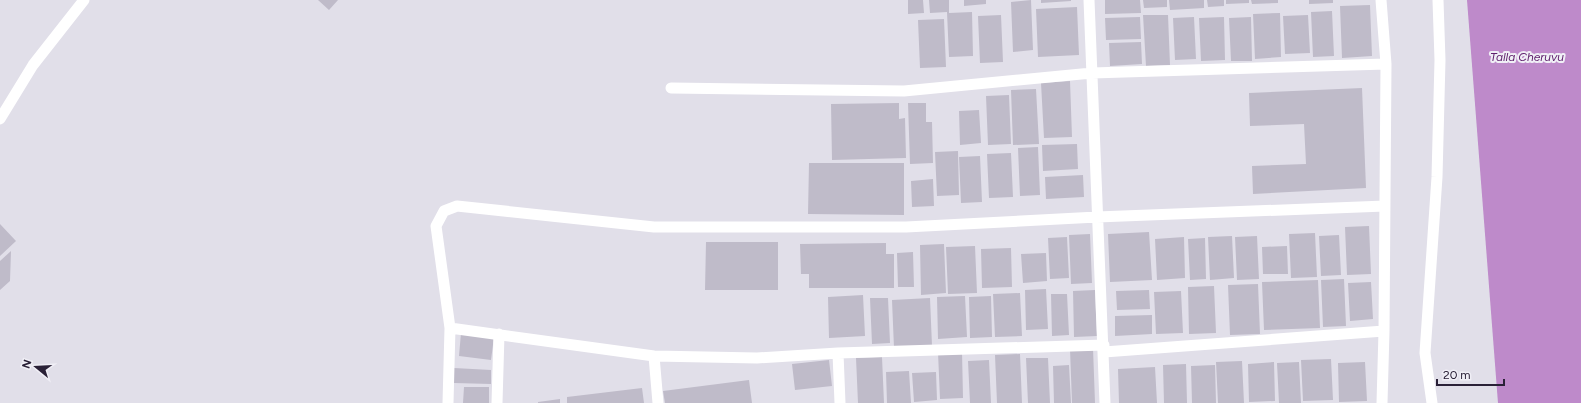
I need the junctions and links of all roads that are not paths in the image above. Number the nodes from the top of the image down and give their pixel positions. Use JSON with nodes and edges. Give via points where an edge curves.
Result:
{"nodes":[{"id":1,"x":84,"y":0,"type":"edge"},
{"id":2,"x":1089,"y":0,"type":"edge"},
{"id":3,"x":1381,"y":0,"type":"edge"},
{"id":4,"x":1438,"y":0,"type":"edge"},
{"id":5,"x":1386,"y":64,"type":"junction"},
{"id":6,"x":1092,"y":72,"type":"junction"},
{"id":7,"x":671,"y":88,"type":"dead end"},
{"id":8,"x":0,"y":119,"type":"edge"},
{"id":9,"x":1384,"y":206,"type":"junction"},
{"id":10,"x":1097,"y":217,"type":"junction"},
{"id":11,"x":450,"y":328,"type":"junction"},
{"id":12,"x":1384,"y":331,"type":"junction"},
{"id":13,"x":499,"y":334,"type":"junction"},
{"id":14,"x":1104,"y":349,"type":"junction"},
{"id":15,"x":838,"y":353,"type":"junction"},
{"id":16,"x":654,"y":356,"type":"junction"},
{"id":17,"x":448,"y":403,"type":"edge"},
{"id":18,"x":497,"y":403,"type":"edge"},
{"id":19,"x":658,"y":403,"type":"edge"},
{"id":20,"x":840,"y":403,"type":"edge"},
{"id":21,"x":1105,"y":403,"type":"edge"},
{"id":22,"x":1382,"y":403,"type":"edge"},
{"id":23,"x":1432,"y":403,"type":"edge"}],
"edges":[{"from":1,"to":8,"type":"street","via":[[33,65]]},
{"from":2,"to":6,"type":"street"},
{"from":3,"to":5,"type":"street"},
{"from":4,"to":23,"type":"street","via":[[1440,60],[1437,177],[1425,353]]},
{"from":5,"to":6,"type":"street"},
{"from":5,"to":9,"type":"street"},
{"from":6,"to":7,"type":"street","via":[[904,91]]},
{"from":6,"to":10,"type":"street"},
{"from":9,"to":10,"type":"street"},
{"from":9,"to":12,"type":"street"},
{"from":10,"to":11,"type":"street","via":[[906,227],[654,227],[457,206],[444,211],[436,226]]},
{"from":10,"to":14,"type":"street"},
{"from":11,"to":13,"type":"street"},
{"from":11,"to":17,"type":"street"},
{"from":12,"to":14,"type":"street"},
{"from":12,"to":22,"type":"street"},
{"from":13,"to":16,"type":"street"},
{"from":13,"to":18,"type":"street"},
{"from":14,"to":15,"type":"street"},
{"from":14,"to":21,"type":"street"},
{"from":15,"to":16,"type":"street","via":[[757,358]]},
{"from":15,"to":20,"type":"street"},
{"from":16,"to":19,"type":"street"}]}
